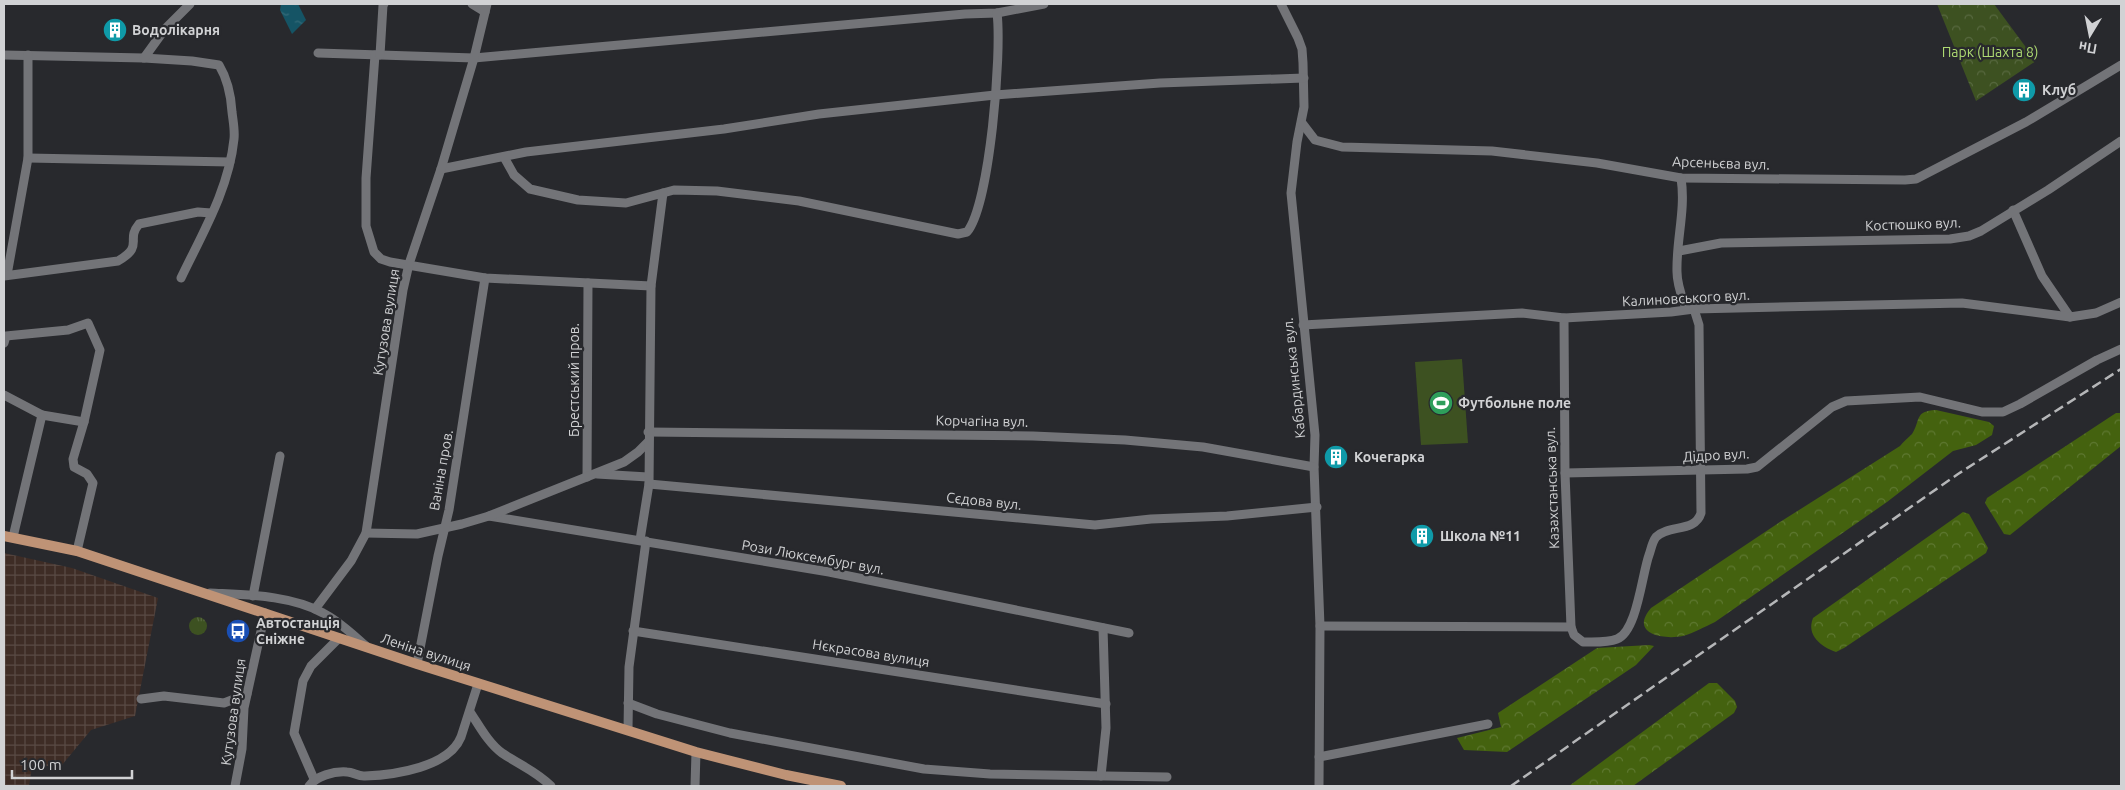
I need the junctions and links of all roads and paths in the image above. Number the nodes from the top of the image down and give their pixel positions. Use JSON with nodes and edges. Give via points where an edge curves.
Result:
{"nodes":[{"id":1,"x":190,"y":4,"type":"edge"},
{"id":2,"x":384,"y":4,"type":"edge"},
{"id":3,"x":472,"y":4,"type":"edge"},
{"id":4,"x":1044,"y":4,"type":"edge"},
{"id":5,"x":1281,"y":4,"type":"edge"},
{"id":6,"x":486,"y":8,"type":"edge"},
{"id":7,"x":996,"y":13,"type":"junction"},
{"id":8,"x":318,"y":53,"type":"dead end"},
{"id":9,"x":4,"y":55,"type":"edge"},
{"id":10,"x":28,"y":55,"type":"junction"},
{"id":11,"x":377,"y":55,"type":"junction"},
{"id":12,"x":144,"y":58,"type":"junction"},
{"id":13,"x":474,"y":58,"type":"junction"},
{"id":14,"x":2121,"y":64,"type":"edge"},
{"id":15,"x":1304,"y":78,"type":"junction"},
{"id":16,"x":995,"y":95,"type":"junction"},
{"id":17,"x":1302,"y":123,"type":"junction"},
{"id":18,"x":2121,"y":141,"type":"edge"},
{"id":19,"x":504,"y":157,"type":"junction"},
{"id":20,"x":28,"y":158,"type":"junction"},
{"id":21,"x":230,"y":162,"type":"junction"},
{"id":22,"x":441,"y":169,"type":"junction"},
{"id":23,"x":1681,"y":178,"type":"junction"},
{"id":24,"x":663,"y":193,"type":"junction"},
{"id":25,"x":2013,"y":210,"type":"junction"},
{"id":26,"x":211,"y":213,"type":"junction"},
{"id":27,"x":1679,"y":251,"type":"junction"},
{"id":28,"x":409,"y":264,"type":"junction"},
{"id":29,"x":5,"y":276,"type":"edge"},
{"id":30,"x":182,"y":278,"type":"dead end"},
{"id":31,"x":485,"y":278,"type":"junction"},
{"id":32,"x":588,"y":283,"type":"junction"},
{"id":33,"x":651,"y":286,"type":"junction"},
{"id":34,"x":2121,"y":302,"type":"edge"},
{"id":35,"x":1690,"y":309,"type":"junction"},
{"id":36,"x":1564,"y":318,"type":"junction"},
{"id":37,"x":2070,"y":318,"type":"junction"},
{"id":38,"x":1303,"y":325,"type":"junction"},
{"id":39,"x":4,"y":342,"type":"edge"},
{"id":40,"x":2121,"y":349,"type":"edge"},
{"id":41,"x":4,"y":395,"type":"edge"},
{"id":42,"x":42,"y":414,"type":"junction"},
{"id":43,"x":84,"y":422,"type":"junction"},
{"id":44,"x":648,"y":437,"type":"junction"},
{"id":45,"x":280,"y":456,"type":"dead end"},
{"id":46,"x":1314,"y":467,"type":"junction"},
{"id":47,"x":1700,"y":470,"type":"junction"},
{"id":48,"x":1565,"y":473,"type":"junction"},
{"id":49,"x":591,"y":476,"type":"junction"},
{"id":50,"x":649,"y":480,"type":"junction"},
{"id":51,"x":1317,"y":507,"type":"junction"},
{"id":52,"x":489,"y":516,"type":"junction"},
{"id":53,"x":445,"y":528,"type":"junction"},
{"id":54,"x":366,"y":533,"type":"junction"},
{"id":55,"x":8,"y":536,"type":"edge"},
{"id":56,"x":643,"y":541,"type":"junction"},
{"id":57,"x":77,"y":551,"type":"junction"},
{"id":58,"x":199,"y":592,"type":"junction"},
{"id":59,"x":253,"y":596,"type":"junction"},
{"id":60,"x":315,"y":609,"type":"junction"},
{"id":61,"x":265,"y":613,"type":"junction"},
{"id":62,"x":1320,"y":626,"type":"junction"},
{"id":63,"x":1571,"y":627,"type":"junction"},
{"id":64,"x":1103,"y":628,"type":"junction"},
{"id":65,"x":633,"y":631,"type":"junction"},
{"id":66,"x":1130,"y":633,"type":"dead end"},
{"id":67,"x":339,"y":638,"type":"junction"},
{"id":68,"x":368,"y":648,"type":"junction"},
{"id":69,"x":417,"y":664,"type":"junction"},
{"id":70,"x":478,"y":684,"type":"junction"},
{"id":71,"x":247,"y":694,"type":"junction"},
{"id":72,"x":141,"y":699,"type":"dead end"},
{"id":73,"x":628,"y":703,"type":"junction"},
{"id":74,"x":1106,"y":704,"type":"junction"},
{"id":75,"x":470,"y":712,"type":"junction"},
{"id":76,"x":1488,"y":724,"type":"dead end"},
{"id":77,"x":628,"y":729,"type":"junction"},
{"id":78,"x":696,"y":752,"type":"junction"},
{"id":79,"x":1319,"y":757,"type":"junction"},
{"id":80,"x":1101,"y":776,"type":"junction"},
{"id":81,"x":1167,"y":777,"type":"dead end"},
{"id":82,"x":312,"y":783,"type":"edge"},
{"id":83,"x":235,"y":786,"type":"edge"},
{"id":84,"x":551,"y":786,"type":"edge"},
{"id":85,"x":695,"y":786,"type":"edge"},
{"id":86,"x":841,"y":786,"type":"edge"},
{"id":87,"x":1319,"y":786,"type":"edge"}],
"edges":[{"from":1,"to":12,"type":"street","via":[[165,29]]},
{"from":2,"to":11,"type":"street"},
{"from":3,"to":6,"type":"street"},
{"from":4,"to":7,"type":"street"},
{"from":5,"to":15,"type":"street","name":"Кабардинська вул.","via":[[1302,49]]},
{"from":6,"to":13,"type":"street","name":"Кутузова вулиця"},
{"from":7,"to":13,"type":"street"},
{"from":7,"to":16,"type":"street","via":[[998,62]]},
{"from":8,"to":11,"type":"street"},
{"from":9,"to":10,"type":"street"},
{"from":10,"to":12,"type":"street"},
{"from":10,"to":20,"type":"street"},
{"from":11,"to":13,"type":"street"},
{"from":11,"to":28,"type":"street","via":[[366,178],[366,226],[374,252],[390,262]]},
{"from":12,"to":21,"type":"street","via":[[219,65],[231,95],[234,137]]},
{"from":13,"to":22,"type":"street","name":"Кутузова вулиця"},
{"from":14,"to":23,"type":"street","name":"Арсеньєва вул.","via":[[2026,122],[1916,179]]},
{"from":15,"to":16,"type":"street","via":[[1160,83]]},
{"from":15,"to":17,"type":"street","name":"Кабардинська вул."},
{"from":16,"to":19,"type":"street","via":[[818,114]]},
{"from":16,"to":24,"type":"street","via":[[986,174],[975,217],[967,232],[958,234],[799,200],[718,191],[674,190]]},
{"from":17,"to":23,"type":"street","name":"Арсеньєва вул.","via":[[1315,140],[1342,147],[1492,151]]},
{"from":17,"to":38,"type":"street","name":"Кабардинська вул.","via":[[1291,194]]},
{"from":18,"to":25,"type":"street","name":"Костюшко вул."},
{"from":19,"to":22,"type":"street"},
{"from":19,"to":24,"type":"street","via":[[523,184],[542,193],[607,203],[626,203]]},
{"from":20,"to":21,"type":"street"},
{"from":20,"to":29,"type":"street"},
{"from":21,"to":26,"type":"street"},
{"from":22,"to":28,"type":"street","name":"Кутузова вулиця"},
{"from":23,"to":27,"type":"street","via":[[1683,215]]},
{"from":24,"to":33,"type":"street"},
{"from":25,"to":27,"type":"street","name":"Костюшко вул.","via":[[1981,231],[1950,239],[1721,243]]},
{"from":25,"to":37,"type":"street","via":[[2042,276]]},
{"from":26,"to":29,"type":"street","via":[[198,212],[140,224],[134,230],[130,254],[118,261]]},
{"from":26,"to":30,"type":"street"},
{"from":27,"to":35,"type":"street","via":[[1677,272],[1680,291]]},
{"from":28,"to":31,"type":"street"},
{"from":28,"to":54,"type":"street","name":"Кутузова вулиця"},
{"from":31,"to":32,"type":"street"},
{"from":31,"to":53,"type":"street","name":"Ваніна пров."},
{"from":32,"to":33,"type":"street"},
{"from":32,"to":49,"type":"street","name":"Брестський пров."},
{"from":33,"to":44,"type":"street"},
{"from":34,"to":37,"type":"street","name":"Калиновського вул.","via":[[2096,313]]},
{"from":35,"to":36,"type":"street","name":"Калиновського вул."},
{"from":35,"to":37,"type":"street","name":"Калиновського вул.","via":[[1962,303]]},
{"from":35,"to":47,"type":"street","via":[[1699,325]]},
{"from":36,"to":38,"type":"street","name":"Калиновського вул.","via":[[1522,313]]},
{"from":36,"to":48,"type":"street","name":"Казахстанська вул."},
{"from":38,"to":46,"type":"street","name":"Кабардинська вул.","via":[[1315,434]]},
{"from":39,"to":43,"type":"street","via":[[6,336],[68,330],[88,323],[100,350]]},
{"from":40,"to":47,"type":"street","name":"Дідро вул.","via":[[2003,412],[1982,412],[1920,397],[1846,401],[1832,407],[1758,467]]},
{"from":41,"to":42,"type":"street"},
{"from":42,"to":43,"type":"street"},
{"from":42,"to":55,"type":"street"},
{"from":43,"to":57,"type":"street","via":[[73,459],[74,466],[87,474],[93,483]]},
{"from":44,"to":46,"type":"street","name":"Корчагіна вул.","via":[[1033,436],[1125,440],[1202,447]]},
{"from":44,"to":49,"type":"street","via":[[638,452],[624,462]]},
{"from":44,"to":50,"type":"street"},
{"from":45,"to":59,"type":"street"},
{"from":46,"to":51,"type":"street","name":"Кабардинська вул."},
{"from":47,"to":48,"type":"street","name":"Дідро вул."},
{"from":47,"to":63,"type":"street","via":[[1699,520],[1662,532],[1655,538],[1644,566],[1633,616],[1624,636],[1617,640],[1582,642]]},
{"from":48,"to":63,"type":"street","name":"Казахстанська вул."},
{"from":49,"to":50,"type":"street","name":"Сєдова вул."},
{"from":49,"to":52,"type":"street"},
{"from":50,"to":51,"type":"street","name":"Сєдова вул.","via":[[1094,525]]},
{"from":50,"to":56,"type":"street"},
{"from":51,"to":62,"type":"street","name":"Кабардинська вул."},
{"from":52,"to":53,"type":"street"},
{"from":52,"to":56,"type":"street","name":"Рози Люксембург вул."},
{"from":53,"to":54,"type":"street","via":[[417,534]]},
{"from":53,"to":69,"type":"street","name":"Ваніна пров."},
{"from":54,"to":60,"type":"street","name":"Кутузова вулиця","via":[[351,561]]},
{"from":55,"to":57,"type":"main road","name":"Леніна вулиця"},
{"from":56,"to":64,"type":"street","name":"Рози Люксембург вул.","via":[[829,572]]},
{"from":56,"to":65,"type":"street"},
{"from":57,"to":58,"type":"main road","name":"Леніна вулиця"},
{"from":58,"to":59,"type":"street"},
{"from":58,"to":61,"type":"main road","name":"Леніна вулиця"},
{"from":59,"to":60,"type":"street"},
{"from":60,"to":68,"type":"street","via":[[332,618]]},
{"from":61,"to":67,"type":"main road","name":"Леніна вулиця"},
{"from":61,"to":71,"type":"street","name":"Кутузова вулиця"},
{"from":62,"to":63,"type":"street"},
{"from":62,"to":79,"type":"street","name":"Кабардинська вул."},
{"from":64,"to":66,"type":"street","name":"Рози Люксембург вул."},
{"from":64,"to":74,"type":"street"},
{"from":65,"to":73,"type":"street"},
{"from":65,"to":74,"type":"street","name":"Нєкрасова вулиця"},
{"from":67,"to":68,"type":"main road","name":"Леніна вулиця"},
{"from":67,"to":82,"type":"street","via":[[311,666],[303,682],[294,734]]},
{"from":68,"to":69,"type":"main road","name":"Леніна вулиця"},
{"from":69,"to":70,"type":"main road","name":"Леніна вулиця"},
{"from":70,"to":75,"type":"street"},
{"from":70,"to":77,"type":"main road","name":"Леніна вулиця"},
{"from":71,"to":72,"type":"street","via":[[224,704],[164,696]]},
{"from":71,"to":83,"type":"street","name":"Кутузова вулиця"},
{"from":73,"to":77,"type":"street"},
{"from":73,"to":80,"type":"street","via":[[730,733],[924,769]]},
{"from":74,"to":80,"type":"street"},
{"from":75,"to":82,"type":"street","via":[[458,746],[440,760],[387,774],[363,777],[347,772]]},
{"from":75,"to":84,"type":"street","via":[[500,752],[530,768]]},
{"from":76,"to":79,"type":"street"},
{"from":77,"to":78,"type":"main road","name":"Леніна вулиця"},
{"from":78,"to":85,"type":"street"},
{"from":78,"to":86,"type":"main road","name":"Леніна вулиця"},
{"from":79,"to":87,"type":"street","name":"Кабардинська вул."},
{"from":80,"to":81,"type":"street"}]}
